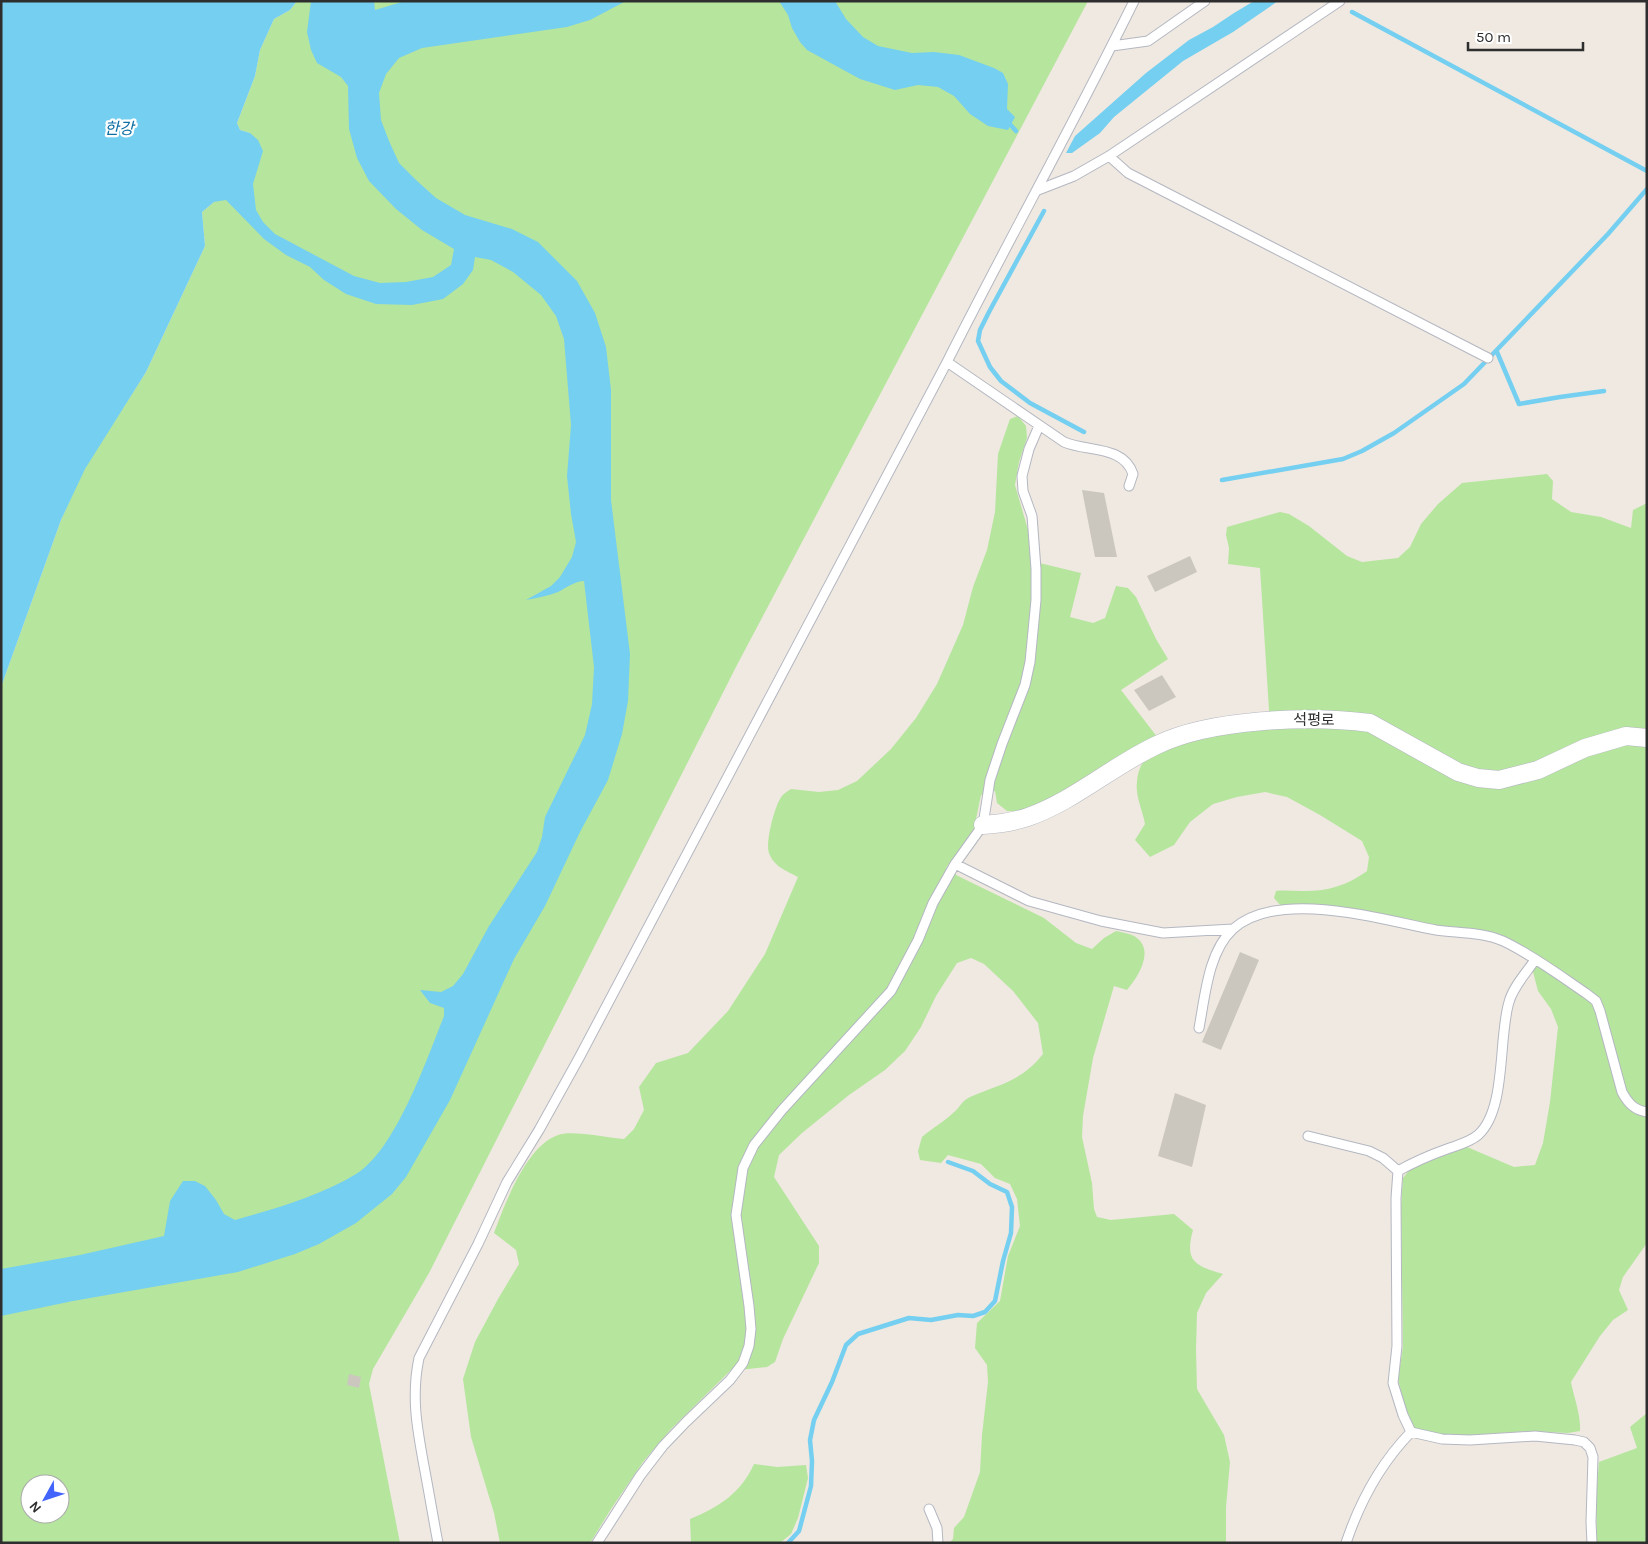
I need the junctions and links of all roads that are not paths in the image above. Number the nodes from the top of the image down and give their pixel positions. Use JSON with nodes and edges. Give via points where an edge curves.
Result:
{"nodes":[{"id":1,"x":1134,"y":1,"type":"edge"},
{"id":2,"x":1205,"y":1,"type":"edge"},
{"id":3,"x":1340,"y":1,"type":"edge"},
{"id":4,"x":1112,"y":46,"type":"junction"},
{"id":5,"x":1109,"y":156,"type":"junction"},
{"id":6,"x":1038,"y":190,"type":"junction"},
{"id":7,"x":1488,"y":358,"type":"dead end"},
{"id":8,"x":947,"y":362,"type":"junction"},
{"id":9,"x":1039,"y":426,"type":"junction"},
{"id":10,"x":1129,"y":486,"type":"dead end"},
{"id":11,"x":1647,"y":738,"type":"edge"},
{"id":12,"x":983,"y":825,"type":"junction"},
{"id":13,"x":955,"y":864,"type":"junction"},
{"id":14,"x":1233,"y":929,"type":"junction"},
{"id":15,"x":1535,"y":960,"type":"junction"},
{"id":16,"x":1198,"y":1028,"type":"dead end"},
{"id":17,"x":1647,"y":1112,"type":"edge"},
{"id":18,"x":1308,"y":1136,"type":"dead end"},
{"id":19,"x":1398,"y":1171,"type":"junction"},
{"id":20,"x":1411,"y":1432,"type":"junction"},
{"id":21,"x":929,"y":1510,"type":"dead end"},
{"id":22,"x":438,"y":1543,"type":"edge"},
{"id":23,"x":597,"y":1543,"type":"edge"},
{"id":24,"x":938,"y":1543,"type":"edge"},
{"id":25,"x":1346,"y":1543,"type":"edge"},
{"id":26,"x":1592,"y":1543,"type":"edge"}],
"edges":[{"from":1,"to":4,"type":"lane"},
{"from":2,"to":4,"type":"lane","via":[[1148,42]]},
{"from":3,"to":5,"type":"lane"},
{"from":4,"to":6,"type":"lane"},
{"from":5,"to":6,"type":"lane","via":[[1074,176]]},
{"from":5,"to":7,"type":"lane","via":[[1128,173]]},
{"from":6,"to":8,"type":"lane"},
{"from":8,"to":9,"type":"lane"},
{"from":8,"to":22,"type":"lane","via":[[579,1058],[507,1182],[419,1358],[414,1400]]},
{"from":9,"to":10,"type":"lane","via":[[1074,446],[1118,456],[1130,464],[1133,474]]},
{"from":9,"to":12,"type":"lane","via":[[1022,476],[1023,491],[1032,516],[1036,569],[1030,662],[1025,685],[990,780]]},
{"from":11,"to":12,"type":"street","name":"석평로","via":[[1626,736],[1585,748],[1538,770],[1499,780],[1458,772],[1370,723],[1298,719],[1239,724],[1175,736],[1050,807],[1002,824]]},
{"from":12,"to":13,"type":"lane"},
{"from":13,"to":14,"type":"lane","via":[[1029,901],[1101,921],[1163,933]]},
{"from":13,"to":23,"type":"lane","via":[[891,991],[754,1145],[743,1168],[736,1215],[751,1329],[743,1363],[663,1446]]},
{"from":14,"to":15,"type":"lane","via":[[1261,914],[1286,909],[1349,912],[1502,941]]},
{"from":14,"to":16,"type":"lane","via":[[1213,961]]},
{"from":15,"to":17,"type":"lane","via":[[1596,1001],[1622,1092],[1628,1103]]},
{"from":15,"to":19,"type":"lane","via":[[1509,1000],[1497,1091],[1486,1127],[1466,1142],[1412,1162]]},
{"from":18,"to":19,"type":"lane","via":[[1369,1151]]},
{"from":19,"to":20,"type":"lane","via":[[1397,1346],[1393,1383]]},
{"from":20,"to":25,"type":"lane","via":[[1375,1476]]},
{"from":20,"to":26,"type":"lane","via":[[1442,1439],[1535,1436],[1584,1442],[1593,1457]]},
{"from":21,"to":24,"type":"lane","via":[[937,1528]]}]}
